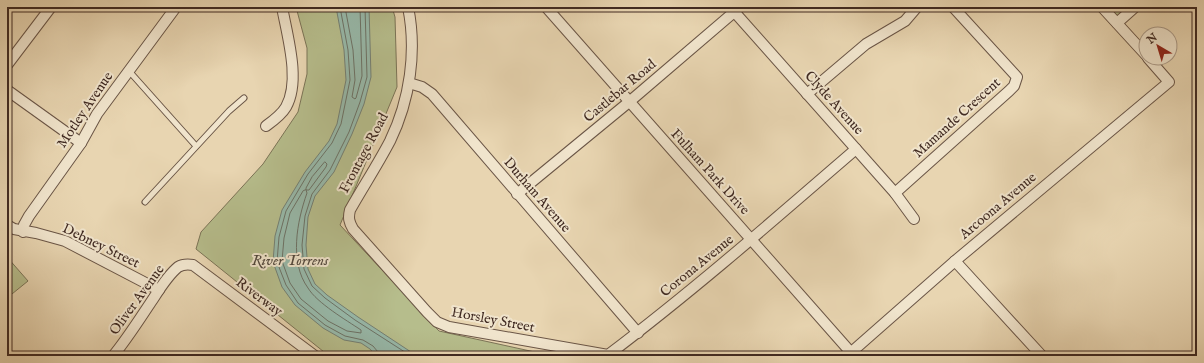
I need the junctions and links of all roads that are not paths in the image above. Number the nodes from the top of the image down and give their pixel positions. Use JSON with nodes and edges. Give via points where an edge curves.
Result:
{"nodes":[{"id":1,"x":51,"y":7,"type":"edge"},
{"id":2,"x":176,"y":7,"type":"edge"},
{"id":3,"x":282,"y":7,"type":"edge"},
{"id":4,"x":408,"y":7,"type":"edge"},
{"id":5,"x":546,"y":7,"type":"edge"},
{"id":6,"x":917,"y":7,"type":"edge"},
{"id":7,"x":953,"y":7,"type":"edge"},
{"id":8,"x":1102,"y":7,"type":"edge"},
{"id":9,"x":1135,"y":7,"type":"edge"},
{"id":10,"x":735,"y":9,"type":"edge"},
{"id":11,"x":1117,"y":22,"type":"junction"},
{"id":12,"x":1138,"y":46,"type":"edge"},
{"id":13,"x":7,"y":65,"type":"edge"},
{"id":14,"x":1155,"y":66,"type":"edge"},
{"id":15,"x":128,"y":71,"type":"junction"},
{"id":16,"x":409,"y":83,"type":"junction"},
{"id":17,"x":7,"y":90,"type":"edge"},
{"id":18,"x":807,"y":94,"type":"junction"},
{"id":19,"x":244,"y":98,"type":"dead end"},
{"id":20,"x":629,"y":102,"type":"junction"},
{"id":21,"x":266,"y":126,"type":"dead end"},
{"id":22,"x":81,"y":143,"type":"junction"},
{"id":23,"x":196,"y":146,"type":"junction"},
{"id":24,"x":856,"y":149,"type":"junction"},
{"id":25,"x":894,"y":192,"type":"junction"},
{"id":26,"x":518,"y":194,"type":"junction"},
{"id":27,"x":145,"y":202,"type":"dead end"},
{"id":28,"x":348,"y":217,"type":"joint"},
{"id":29,"x":914,"y":220,"type":"dead end"},
{"id":30,"x":7,"y":225,"type":"edge"},
{"id":31,"x":23,"y":232,"type":"junction"},
{"id":32,"x":752,"y":240,"type":"junction"},
{"id":33,"x":955,"y":261,"type":"junction"},
{"id":34,"x":186,"y":264,"type":"joint"},
{"id":35,"x":158,"y":290,"type":"junction"},
{"id":36,"x":638,"y":333,"type":"junction"},
{"id":37,"x":608,"y":355,"type":"edge"},
{"id":38,"x":851,"y":355,"type":"edge"},
{"id":39,"x":114,"y":356,"type":"edge"},
{"id":40,"x":315,"y":356,"type":"edge"},
{"id":41,"x":1042,"y":356,"type":"edge"}],
"edges":[{"from":1,"to":13,"type":"street"},
{"from":2,"to":15,"type":"street","name":"Motley Avenue"},
{"from":3,"to":21,"type":"street","via":[[292,66],[292,85],[286,107]]},
{"from":4,"to":16,"type":"street","name":"Frontage Road","via":[[412,53]]},
{"from":5,"to":20,"type":"street","name":"Fulham Park Drive"},
{"from":6,"to":18,"type":"street","via":[[905,21],[866,44]]},
{"from":7,"to":25,"type":"street","name":"Mamande Crescent","via":[[1017,77],[1010,91]]},
{"from":8,"to":11,"type":"street"},
{"from":9,"to":11,"type":"street"},
{"from":10,"to":18,"type":"street","name":"Clyde Avenue"},
{"from":10,"to":20,"type":"street","name":"Castlebar Road"},
{"from":11,"to":12,"type":"street"},
{"from":14,"to":33,"type":"street","name":"Arcoona Avenue","via":[[1170,82]]},
{"from":15,"to":22,"type":"street","name":"Motley Avenue","via":[[97,114]]},
{"from":15,"to":23,"type":"lane"},
{"from":16,"to":26,"type":"street","name":"Durham Avenue","via":[[422,87],[432,94]]},
{"from":16,"to":28,"type":"street","name":"Frontage Road","via":[[403,108],[390,140]]},
{"from":17,"to":22,"type":"street"},
{"from":18,"to":24,"type":"street","name":"Clyde Avenue"},
{"from":19,"to":23,"type":"lane"},
{"from":20,"to":26,"type":"street","name":"Castlebar Road"},
{"from":20,"to":32,"type":"street","name":"Fulham Park Drive"},
{"from":22,"to":31,"type":"street","name":"Motley Avenue","via":[[29,216]]},
{"from":23,"to":27,"type":"lane"},
{"from":24,"to":25,"type":"street","name":"Clyde Avenue"},
{"from":24,"to":32,"type":"street","name":"Corona Avenue"},
{"from":25,"to":29,"type":"street","name":"Clyde Avenue"},
{"from":26,"to":36,"type":"street","name":"Durham Avenue"},
{"from":28,"to":37,"type":"street","name":"Horsley Street","via":[[353,229],[438,322],[448,327]]},
{"from":30,"to":31,"type":"street","name":"Debney Street"},
{"from":31,"to":35,"type":"street","name":"Debney Street","via":[[65,241]]},
{"from":32,"to":36,"type":"street","name":"Corona Avenue"},
{"from":32,"to":38,"type":"street","name":"Fulham Park Drive"},
{"from":33,"to":38,"type":"street","name":"Arcoona Avenue"},
{"from":33,"to":41,"type":"street"},
{"from":34,"to":35,"type":"street","name":"Oliver Avenue","via":[[179,266]]},
{"from":34,"to":40,"type":"street","name":"Riverway","via":[[193,265]]},
{"from":35,"to":39,"type":"street","name":"Oliver Avenue"},
{"from":36,"to":37,"type":"street","name":"Corona Avenue"}]}
